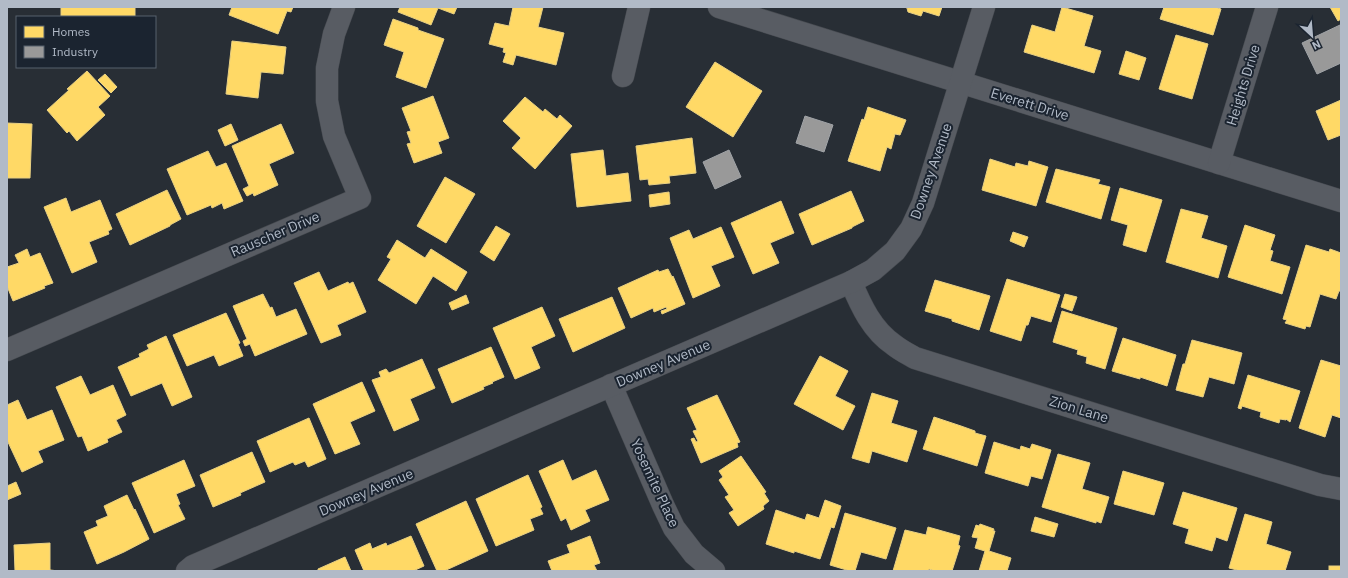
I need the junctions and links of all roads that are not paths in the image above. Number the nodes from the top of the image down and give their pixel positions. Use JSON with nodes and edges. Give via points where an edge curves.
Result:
{"nodes":[{"id":1,"x":344,"y":7,"type":"edge"},
{"id":2,"x":639,"y":7,"type":"edge"},
{"id":3,"x":720,"y":7,"type":"edge"},
{"id":4,"x":984,"y":7,"type":"edge"},
{"id":5,"x":1267,"y":7,"type":"edge"},
{"id":6,"x":623,"y":76,"type":"dead end"},
{"id":7,"x":960,"y":83,"type":"junction"},
{"id":8,"x":1219,"y":163,"type":"junction"},
{"id":9,"x":1341,"y":201,"type":"edge"},
{"id":10,"x":851,"y":282,"type":"junction"},
{"id":11,"x":7,"y":350,"type":"edge"},
{"id":12,"x":611,"y":385,"type":"junction"},
{"id":13,"x":1341,"y":489,"type":"edge"},
{"id":14,"x":186,"y":571,"type":"edge"},
{"id":15,"x":714,"y":571,"type":"edge"}],
"edges":[{"from":1,"to":11,"type":"street","name":"Rauscher Drive","via":[[334,34],[327,68],[327,101],[334,136],[360,198]]},
{"from":2,"to":6,"type":"street"},
{"from":3,"to":7,"type":"street","name":"Everett Drive"},
{"from":4,"to":7,"type":"street","name":"Downey Avenue"},
{"from":5,"to":8,"type":"street","name":"Heights Drive"},
{"from":7,"to":8,"type":"street","name":"Everett Drive"},
{"from":7,"to":10,"type":"street","name":"Downey Avenue","via":[[923,203],[911,229],[896,251],[873,270]]},
{"from":8,"to":9,"type":"street","name":"Everett Drive"},
{"from":10,"to":12,"type":"street","name":"Downey Avenue"},
{"from":10,"to":13,"type":"street","name":"Zion Lane","via":[[861,307],[874,327],[893,345],[915,358],[1320,485]]},
{"from":12,"to":14,"type":"street","name":"Downey Avenue"},
{"from":12,"to":15,"type":"street","name":"Yosemite Place","via":[[674,528],[694,554]]}]}
